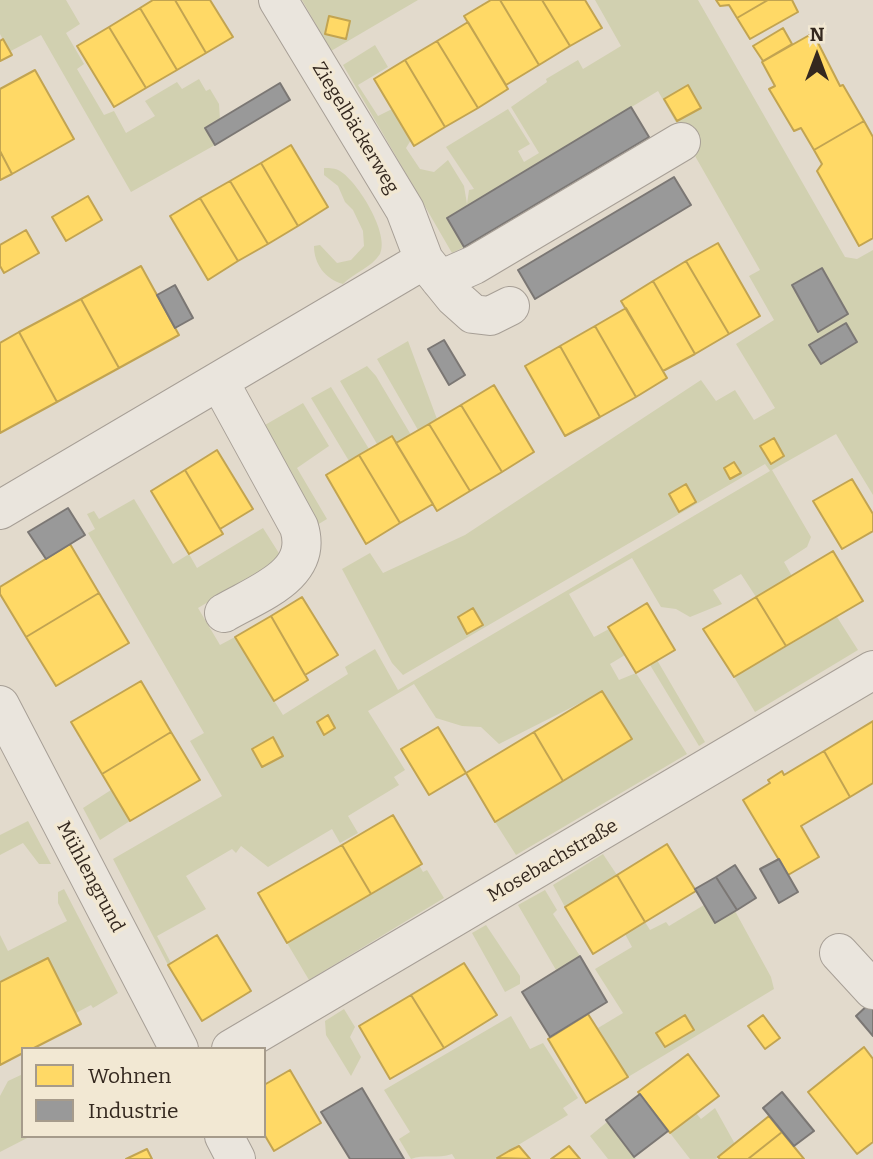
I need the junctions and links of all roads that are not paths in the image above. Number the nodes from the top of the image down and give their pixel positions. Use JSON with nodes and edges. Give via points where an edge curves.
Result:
{"nodes":[{"id":1,"x":278,"y":0,"type":"edge"},
{"id":2,"x":681,"y":142,"type":"dead end"},
{"id":3,"x":432,"y":270,"type":"junction"},
{"id":4,"x":510,"y":306,"type":"dead end"},
{"id":5,"x":219,"y":381,"type":"junction"},
{"id":6,"x":0,"y":510,"type":"edge"},
{"id":7,"x":224,"y":613,"type":"dead end"},
{"id":8,"x":873,"y":670,"type":"edge"},
{"id":9,"x":0,"y":705,"type":"edge"},
{"id":10,"x":839,"y":953,"type":"dead end"},
{"id":11,"x":873,"y":989,"type":"edge"},
{"id":12,"x":178,"y":1047,"type":"edge"},
{"id":13,"x":234,"y":1047,"type":"edge"},
{"id":14,"x":225,"y":1138,"type":"edge"},
{"id":15,"x":236,"y":1159,"type":"edge"}],
"edges":[{"from":1,"to":3,"type":"street","name":"Ziegelbäckerweg","via":[[405,210]]},
{"from":2,"to":3,"type":"street","via":[[485,260]]},
{"from":3,"to":4,"type":"street","name":"Ziegelbäckerweg","via":[[473,314],[490,316]]},
{"from":3,"to":5,"type":"street"},
{"from":5,"to":6,"type":"street"},
{"from":5,"to":7,"type":"street","via":[[299,527],[302,542],[293,571]]},
{"from":8,"to":13,"type":"street","name":"Mosebachstraße"},
{"from":9,"to":12,"type":"street","name":"Mühlengrund"},
{"from":10,"to":11,"type":"street"},
{"from":14,"to":15,"type":"street"}]}
